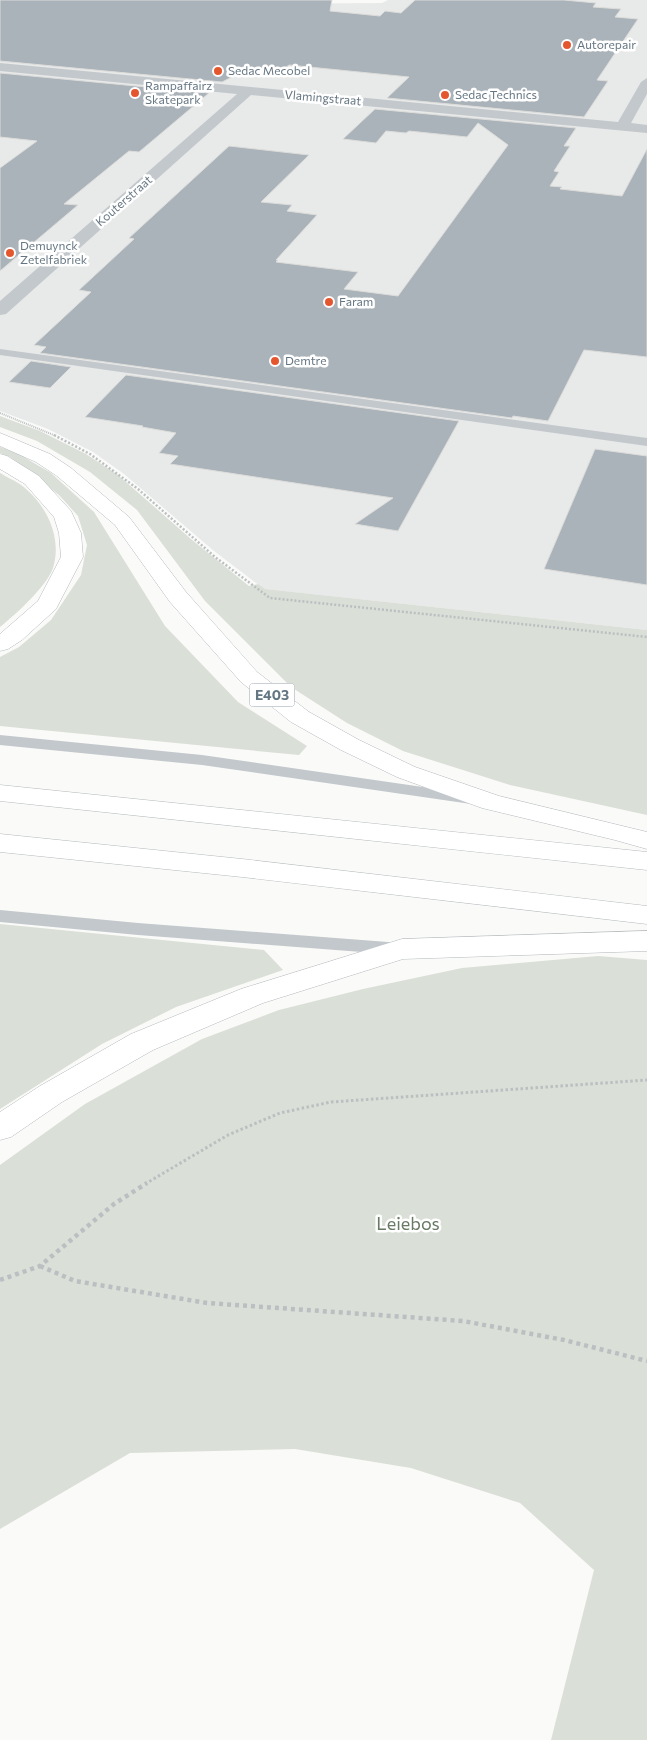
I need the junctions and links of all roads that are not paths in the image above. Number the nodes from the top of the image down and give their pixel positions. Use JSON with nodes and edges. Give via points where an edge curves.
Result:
{"nodes":[{"id":1,"x":0,"y":67,"type":"edge"},
{"id":2,"x":647,"y":82,"type":"edge"},
{"id":3,"x":248,"y":91,"type":"junction"},
{"id":4,"x":623,"y":126,"type":"junction"},
{"id":5,"x":647,"y":129,"type":"edge"},
{"id":6,"x":0,"y":310,"type":"edge"},
{"id":7,"x":0,"y":352,"type":"edge"},
{"id":8,"x":0,"y":439,"type":"edge"},
{"id":9,"x":647,"y":442,"type":"edge"},
{"id":10,"x":0,"y":460,"type":"edge"},
{"id":11,"x":0,"y":644,"type":"edge"},
{"id":12,"x":0,"y":740,"type":"edge"},
{"id":13,"x":0,"y":793,"type":"edge"},
{"id":14,"x":491,"y":802,"type":"junction"},
{"id":15,"x":647,"y":841,"type":"edge"},
{"id":16,"x":0,"y":843,"type":"edge"},
{"id":17,"x":647,"y":861,"type":"edge"},
{"id":18,"x":647,"y":915,"type":"edge"},
{"id":19,"x":0,"y":916,"type":"edge"},
{"id":20,"x":647,"y":941,"type":"edge"},
{"id":21,"x":402,"y":949,"type":"junction"},
{"id":22,"x":0,"y":1128,"type":"edge"}],
"edges":[{"from":1,"to":3,"type":"street","name":"Vlamingstraat"},
{"from":2,"to":4,"type":"street"},
{"from":3,"to":4,"type":"street","name":"Vlamingstraat"},
{"from":3,"to":6,"type":"street","name":"Kouterstraat"},
{"from":4,"to":5,"type":"street","name":"Vlamingstraat"},
{"from":7,"to":9,"type":"lane"},
{"from":8,"to":14,"type":"highway","number":"E403","via":[[43,458],[64,472],[122,521],[178,597],[249,677],[300,717],[406,772]]},
{"from":10,"to":11,"type":"highway","via":[[32,480],[64,514],[72,556],[48,604]]},
{"from":12,"to":14,"type":"lane","via":[[202,760]]},
{"from":13,"to":17,"type":"highway"},
{"from":14,"to":15,"type":"highway","number":"E403","via":[[622,832]]},
{"from":16,"to":18,"type":"highway"},
{"from":19,"to":21,"type":"lane"},
{"from":20,"to":21,"type":"highway"},
{"from":21,"to":22,"type":"highway","via":[[252,996],[142,1042]]}]}
